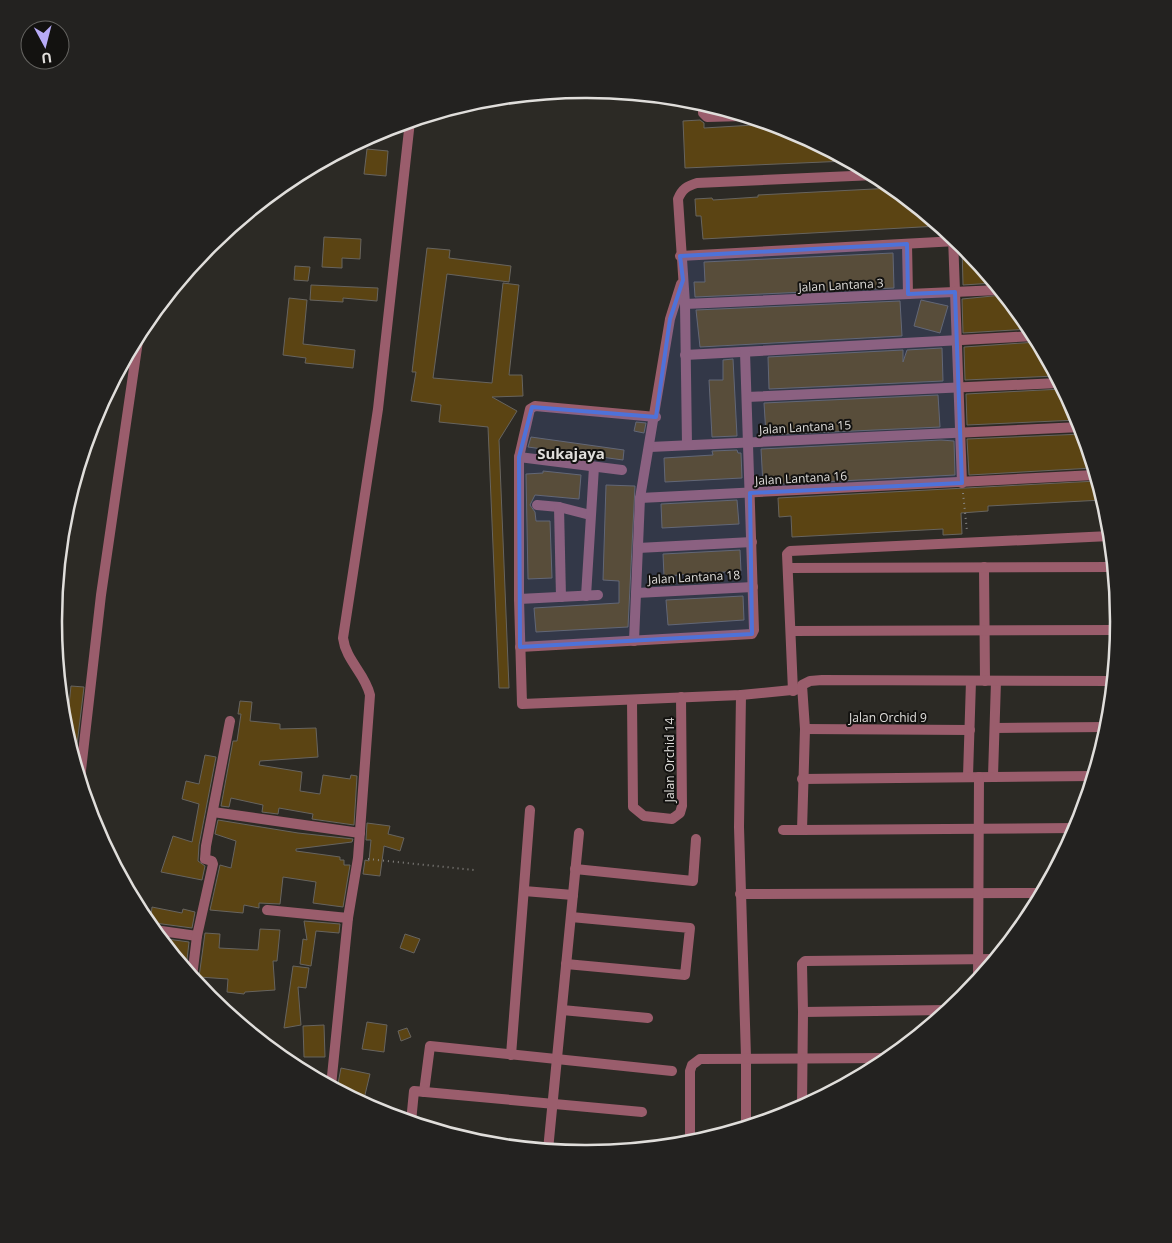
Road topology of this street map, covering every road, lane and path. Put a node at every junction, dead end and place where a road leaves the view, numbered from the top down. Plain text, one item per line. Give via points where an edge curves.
1 (703, 112) edge
2 (723, 117) edge
3 (409, 129) edge
4 (860, 176) edge
5 (945, 241) edge
6 (907, 244) junction
7 (954, 249) edge
8 (680, 256) junction
9 (683, 280) junction
10 (991, 290) edge
11 (955, 292) junction
12 (908, 294) junction
13 (685, 304) junction
14 (1024, 336) edge
15 (957, 340) junction
16 (745, 352) junction
17 (136, 355) edge
18 (685, 355) junction
19 (1052, 383) edge
20 (958, 387) junction
21 (747, 397) junction
22 (656, 417) junction
23 (1072, 427) edge
24 (960, 433) junction
25 (748, 442) junction
26 (687, 445) junction
27 (650, 447) junction
28 (518, 457) junction
29 (594, 466) junction
30 (622, 470) dead end
31 (1089, 476) edge
32 (962, 484) junction
33 (750, 493) junction
34 (640, 498) junction
35 (537, 505) dead end
36 (559, 506) junction
37 (590, 515) junction
38 (1102, 536) edge
39 (752, 542) junction
40 (968, 544) junction
41 (638, 548) junction
42 (984, 567) junction
43 (1106, 567) edge
44 (788, 568) junction
45 (753, 587) junction
46 (636, 593) junction
47 (598, 595) dead end
48 (586, 596) junction
49 (561, 597) junction
50 (519, 599) junction
51 (984, 630) junction
52 (1110, 630) edge
53 (791, 631) junction
54 (634, 641) junction
55 (520, 647) junction
56 (971, 681) junction
57 (985, 681) junction
58 (1106, 681) edge
59 (996, 682) junction
60 (798, 690) junction
61 (740, 695) junction
62 (681, 697) junction
63 (632, 700) junction
64 (230, 721) dead end
65 (1098, 727) edge
66 (994, 728) junction
67 (805, 729) junction
68 (970, 730) junction
69 (82, 763) edge
70 (973, 776) junction
71 (993, 776) junction
72 (1086, 776) edge
73 (802, 779) junction
74 (530, 810) dead end
75 (213, 812) junction
76 (979, 827) junction
77 (1067, 828) edge
78 (783, 830) dead end
79 (802, 830) junction
80 (360, 833) junction
81 (579, 833) dead end
82 (696, 839) dead end
83 (358, 858) junction
84 (575, 869) junction
85 (474, 870) dead end
86 (524, 891) junction
87 (978, 892) junction
88 (1033, 893) edge
89 (740, 894) junction
90 (572, 895) junction
91 (267, 910) dead end
92 (570, 917) junction
93 (348, 918) junction
94 (165, 932) edge
95 (197, 936) junction
96 (979, 960) junction
97 (986, 960) edge
98 (566, 964) junction
99 (193, 968) edge
100 (979, 969) edge
101 (562, 1010) junction
102 (936, 1010) edge
103 (803, 1012) junction
104 (648, 1018) dead end
105 (511, 1055) junction
106 (746, 1057) junction
107 (875, 1058) edge
108 (802, 1059) junction
109 (557, 1060) junction
110 (672, 1071) dead end
111 (332, 1079) edge
112 (424, 1092) junction
113 (804, 1097) edge
114 (553, 1104) junction
115 (642, 1112) dead end
116 (412, 1115) edge
117 (746, 1119) edge
118 (690, 1135) edge
119 (549, 1144) edge

1 - 2 street via 706,117
3 - 80 street via 378,409 343,638 344,648 367,683 370,695
4 - 8 street via 687,186 678,199
5 - 6 street
6 - 8 street
6 - 12 street
7 - 11 street
8 - 9 street
9 - 13 street
9 - 22 street via 670,320
10 - 11 street, Jalan Lantana 3
11 - 12 street, Jalan Lantana 3
11 - 15 street
12 - 13 street, Jalan Lantana 3
13 - 18 street
14 - 15 street
15 - 16 street
15 - 20 street
16 - 18 street
16 - 21 street
17 - 69 street via 101,595
18 - 26 street
19 - 20 street
20 - 21 street
20 - 24 street
21 - 25 street
22 - 27 street
22 - 28 street via 535,406 530,409
23 - 24 street, Jalan Lantana 15
24 - 25 street, Jalan Lantana 15
24 - 32 street
25 - 26 street, Jalan Lantana 15
25 - 33 street
26 - 27 street, Jalan Lantana 15
27 - 34 street
28 - 29 street
28 - 50 street
29 - 30 street
29 - 37 street
31 - 32 street, Jalan Lantana 16
32 - 33 street, Jalan Lantana 16
32 - 40 path
33 - 34 street, Jalan Lantana 16
33 - 39 street
34 - 41 street
35 - 36 street
36 - 37 street
36 - 49 street
37 - 48 street
38 - 40 street
39 - 41 street
39 - 45 street
40 - 44 street via 793,550 787,554
41 - 46 street
42 - 43 street
42 - 44 street
42 - 51 street
44 - 53 street
45 - 46 street, Jalan Lantana 18
45 - 54 street via 754,630 749,636
46 - 54 street
47 - 48 street
48 - 49 street
49 - 50 street
50 - 55 street
51 - 52 street
51 - 53 street
51 - 57 street
53 - 60 street
54 - 55 street
55 - 63 street via 522,702 525,705
56 - 57 street
56 - 60 street via 810,680
56 - 68 street
57 - 59 street
58 - 59 street
59 - 66 street
60 - 61 street
60 - 67 street
61 - 62 street
61 - 89 street
62 - 63 street
62 - 63 street, Jalan Orchid 14 via 682,806 680,813 672,819 644,816 633,807
64 - 75 street
65 - 66 street
66 - 71 street
67 - 68 street, Jalan Orchid 9
67 - 73 street
68 - 70 street
70 - 71 street
70 - 73 street
70 - 76 street
71 - 72 street
73 - 79 street
74 - 86 street
75 - 80 street
75 - 95 street via 204,858 213,864
76 - 77 street
76 - 79 street
76 - 87 street
78 - 79 street
80 - 83 street
81 - 84 street
82 - 84 street via 694,881
83 - 85 path
83 - 93 street
84 - 90 street
86 - 90 street
86 - 105 street
87 - 88 street
87 - 89 street
87 - 96 street
89 - 106 street
90 - 92 street
91 - 93 street
92 - 98 street
92 - 98 street via 690,928 685,975
93 - 111 street
94 - 95 street
95 - 99 street
96 - 97 street
96 - 100 street
96 - 103 street via 804,961 801,972
98 - 101 street
101 - 104 street
101 - 109 street
102 - 103 street
103 - 108 street
105 - 109 street
105 - 112 street via 430,1046
106 - 108 street
106 - 117 street
106 - 118 street via 700,1059 692,1065
107 - 108 street
108 - 113 street
109 - 110 street
109 - 114 street
112 - 114 street
112 - 116 street via 414,1091
114 - 115 street
114 - 119 street

